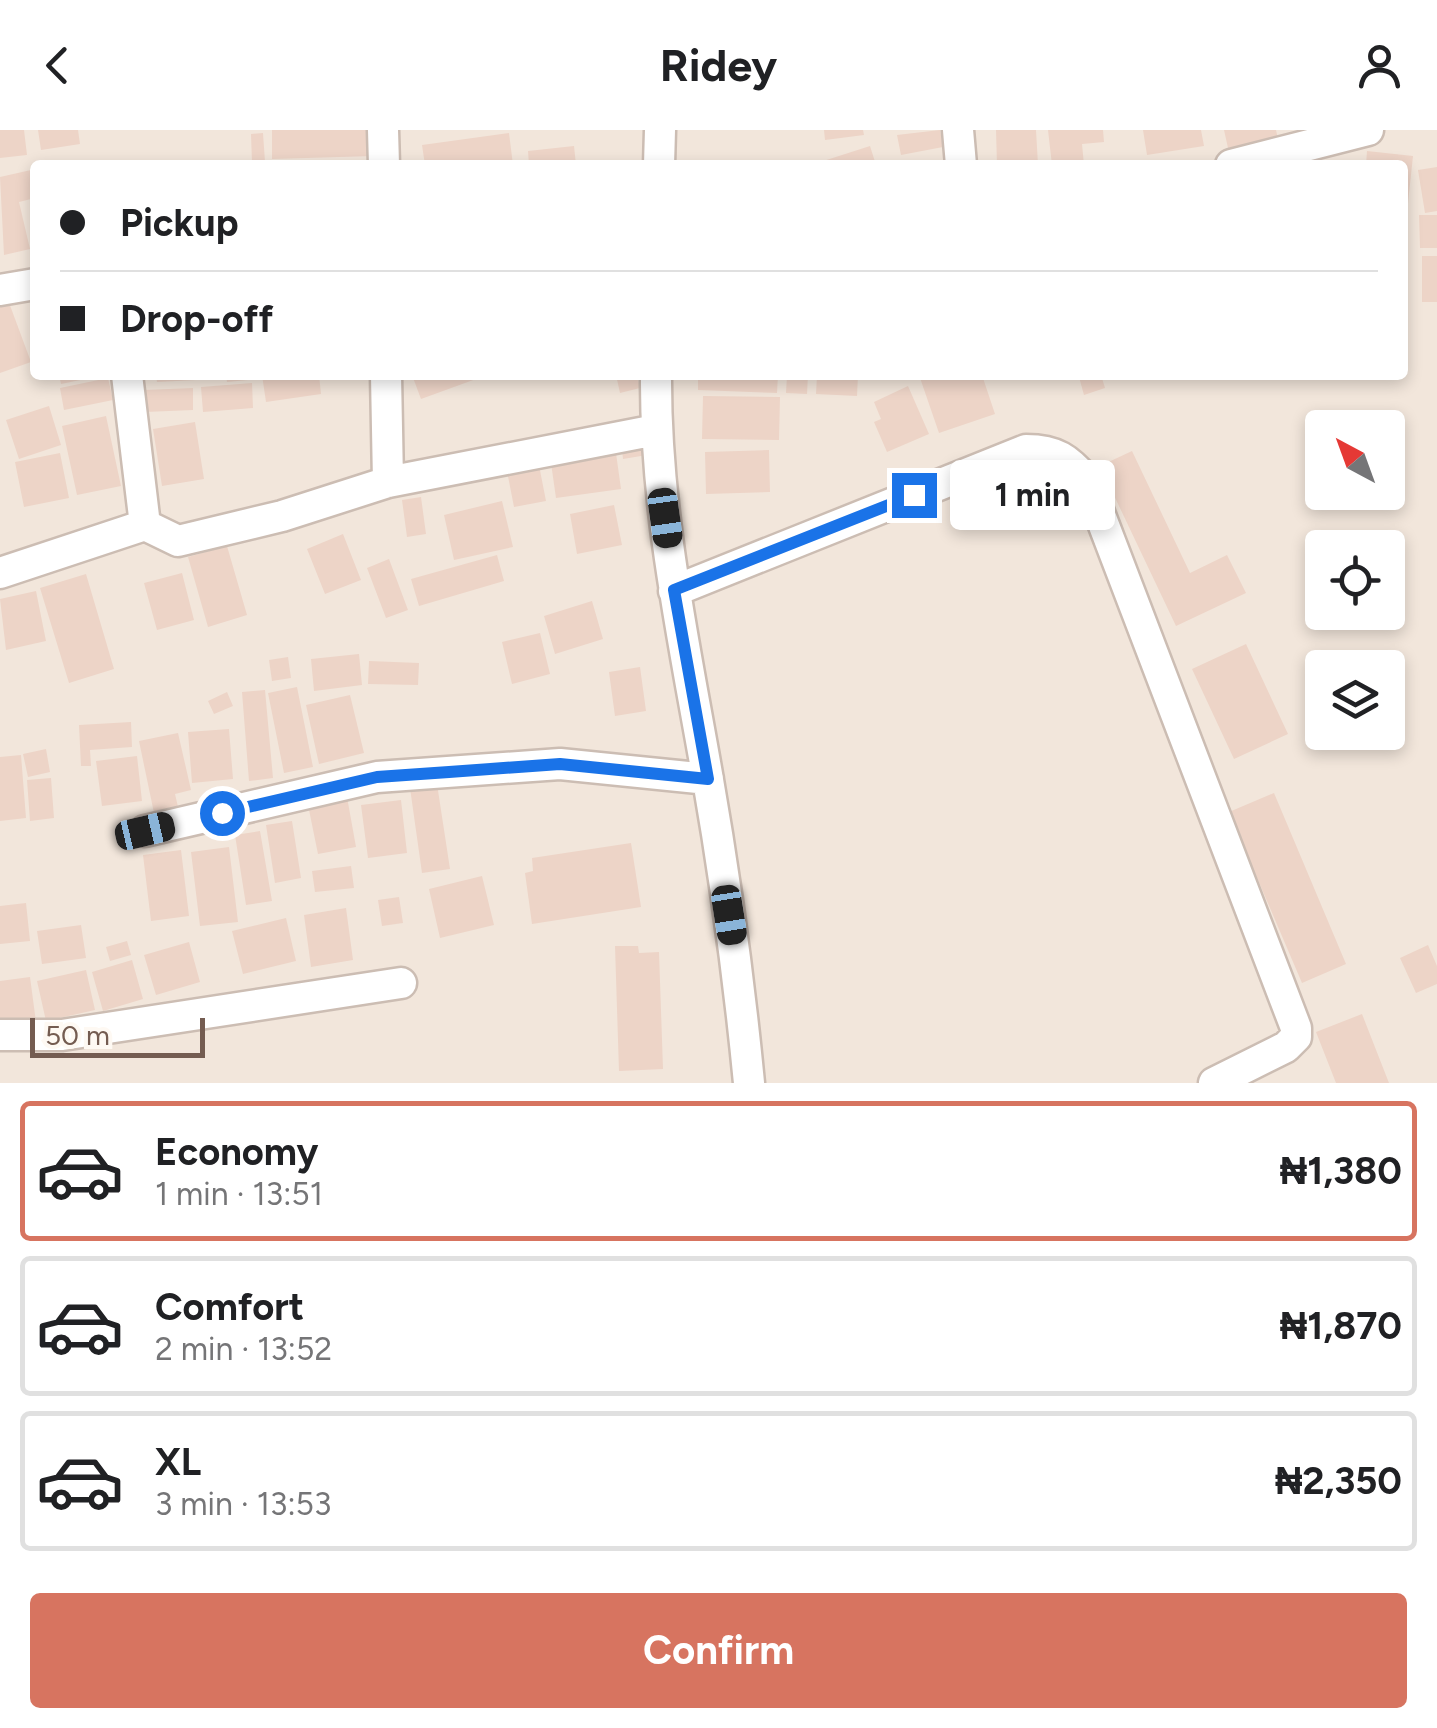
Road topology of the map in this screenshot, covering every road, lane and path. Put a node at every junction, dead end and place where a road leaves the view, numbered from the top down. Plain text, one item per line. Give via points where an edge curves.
1 (383, 130) edge
2 (660, 130) edge
3 (958, 130) edge
4 (1368, 130) edge
5 (384, 160) edge
6 (659, 160) edge
7 (961, 160) edge
8 (1251, 160) edge
9 (30, 285) edge
10 (0, 290) edge
11 (127, 380) edge
12 (386, 380) edge
13 (656, 380) edge
14 (656, 430) junction
15 (388, 482) junction
16 (145, 524) junction
17 (0, 573) edge
18 (674, 590) junction
19 (708, 779) junction
20 (145, 831) dead end
21 (401, 982) dead end
22 (0, 1035) edge
23 (749, 1083) edge
24 (1214, 1083) edge

1 - 5 street
2 - 6 street
3 - 7 street
4 - 8 street
9 - 10 street
11 - 16 street
12 - 15 street
13 - 14 street
14 - 15 street
14 - 18 street
15 - 16 street via 178,541
16 - 17 street
18 - 19 street
18 - 24 street via 1026,450 1050,450 1069,461 1086,481 1296,1028 1286,1047
19 - 20 street via 560,764 377,777
19 - 23 street
21 - 22 street via 62,1035

